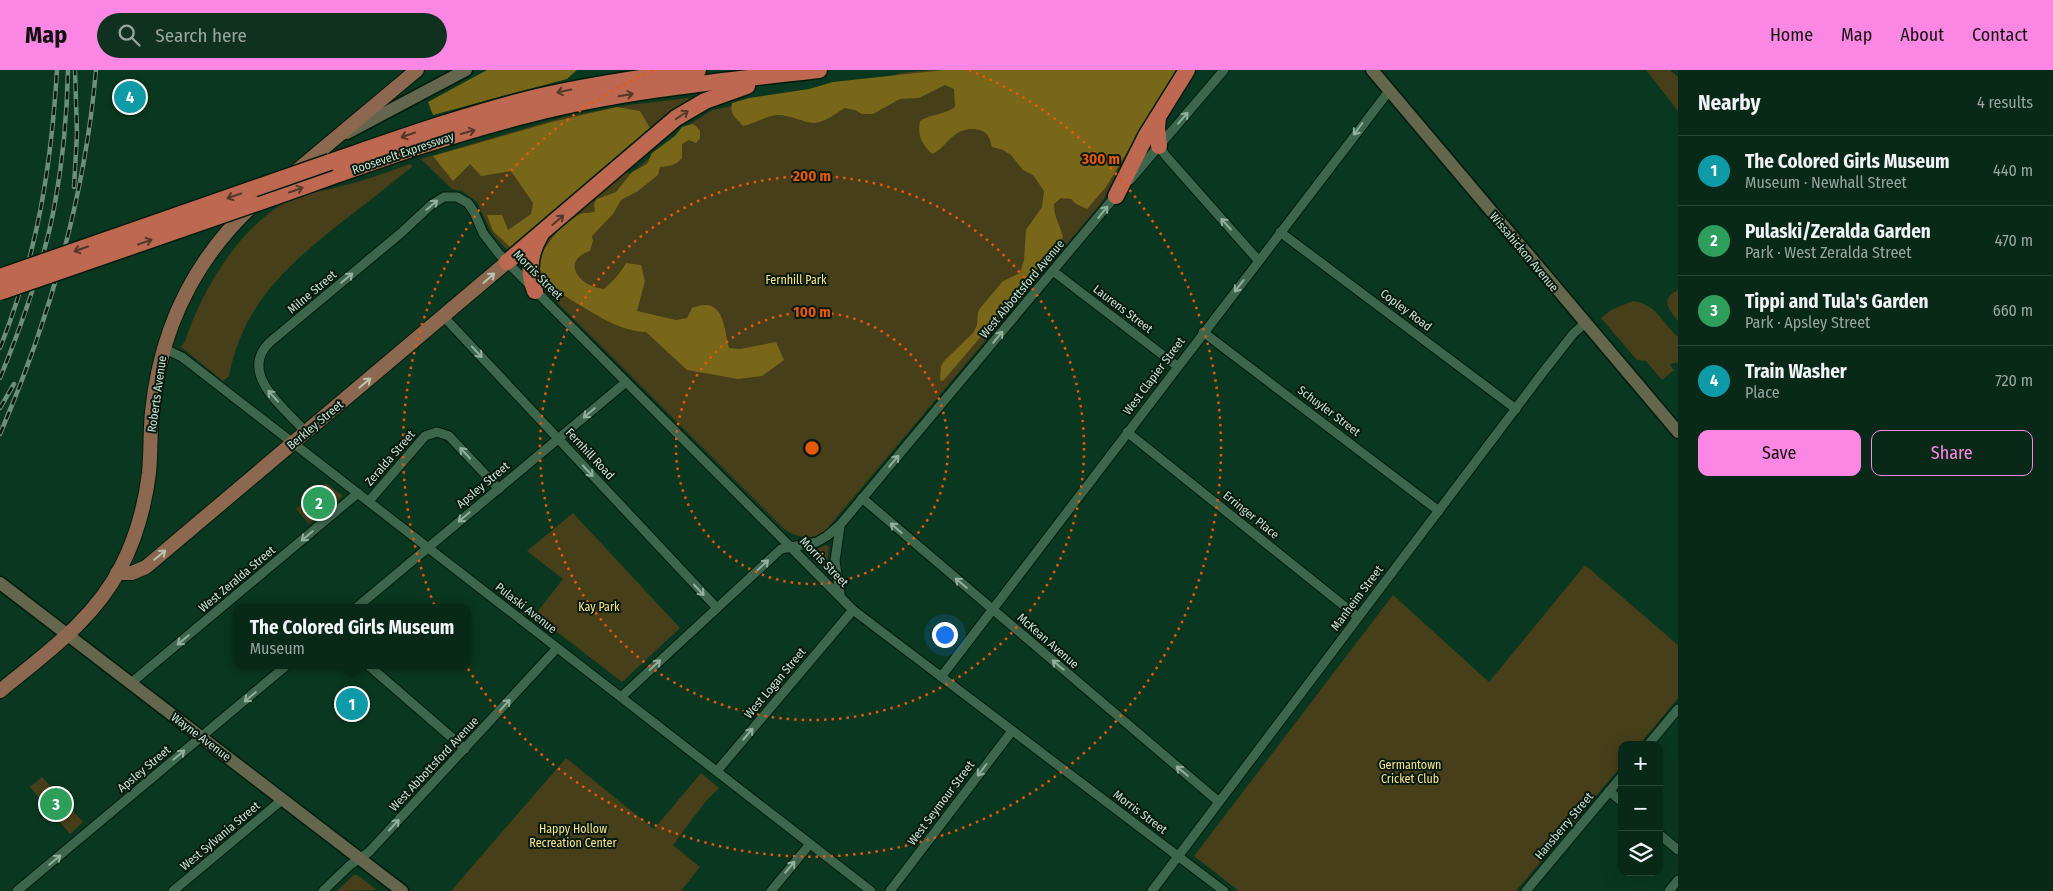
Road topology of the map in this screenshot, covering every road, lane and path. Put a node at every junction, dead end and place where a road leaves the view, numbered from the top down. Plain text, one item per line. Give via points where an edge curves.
1 (417, 70) edge
2 (466, 70) edge
3 (698, 70) edge
4 (819, 70) edge
5 (1187, 70) edge
6 (1224, 70) edge
7 (1372, 70) edge
8 (792, 73) junction
9 (1389, 91) junction
10 (1158, 117) junction
11 (336, 139) junction
12 (1159, 146) junction
13 (334, 169) junction
14 (1116, 196) junction
15 (457, 197) joint
16 (1280, 232) junction
17 (541, 234) junction
18 (1258, 260) junction
19 (507, 262) junction
20 (1053, 271) junction
21 (0, 277) edge
22 (535, 290) junction
23 (0, 292) edge
24 (444, 317) junction
25 (1585, 323) junction
26 (1204, 332) junction
27 (163, 348) junction
28 (1178, 366) junction
29 (626, 382) junction
30 (1516, 409) junction
31 (306, 432) junction
32 (1127, 432) junction
33 (1678, 432) edge
34 (559, 439) junction
35 (293, 443) junction
36 (498, 488) junction
37 (358, 493) junction
38 (862, 498) junction
39 (369, 501) junction
40 (1439, 511) junction
41 (840, 526) junction
42 (791, 546) junction
43 (428, 548) junction
44 (117, 573) junction
45 (0, 583) edge
46 (842, 599) junction
47 (361, 604) edge
48 (717, 608) junction
49 (992, 609) junction
50 (853, 610) junction
51 (1358, 617) junction
52 (68, 635) junction
53 (557, 648) junction
54 (282, 669) edge
55 (373, 669) edge
56 (941, 677) junction
57 (131, 684) junction
58 (0, 691) edge
59 (620, 697) junction
60 (1678, 709) edge
61 (1012, 731) junction
62 (202, 737) junction
63 (1651, 741) edge
64 (465, 749) junction
65 (717, 771) junction
66 (1618, 781) edge
67 (1609, 791) junction
68 (283, 799) junction
69 (1618, 799) edge
70 (1219, 802) junction
71 (1663, 837) edge
72 (810, 844) junction
73 (1678, 850) edge
74 (1178, 856) junction
75 (359, 858) junction
76 (1678, 880) edge
77 (17, 891) edge
78 (173, 891) edge
79 (322, 891) edge
80 (402, 891) edge
81 (771, 891) edge
82 (871, 891) edge
83 (890, 891) edge
84 (1152, 891) edge
85 (1224, 891) edge
86 (1526, 891) edge
87 (1668, 891) edge

1 - 11 main road, Roberts Avenue
2 - 11 main road, Roberts Avenue
3 -> 13 highway, Roosevelt Expressway via 615,81 534,98 437,126
4 - 8 highway, Roosevelt Expressway
5 - 10 highway
12 -> 6 street, West Abbottsford Avenue
7 - 9 main road, Wissahickon Avenue
13 -> 8 highway, Roosevelt Expressway via 533,113 634,93
17 -> 8 highway via 690,109 719,95
9 -> 16 street, West Clapier Street
9 - 25 main road, Wissahickon Avenue
10 - 12 highway
10 - 14 highway
11 - 27 main road, Roberts Avenue via 257,202 223,235 197,272 175,314
12 - 14 street, West Abbottsford Avenue
18 -> 12 street
13 -> 21 highway, Roosevelt Expressway, bridge
23 -> 13 highway, Roosevelt Expressway, bridge
20 -> 14 street, West Abbottsford Avenue
15 - 19 street, Morris Street via 471,207 487,240
31 -> 15 street, Milne Street via 260,379 258,365 262,351 431,205 444,197
16 - 18 street, West Clapier Street
16 - 30 street, Copley Road
17 - 19 highway
17 - 22 highway via 531,258
18 -> 26 street, West Clapier Street
19 - 22 street, Morris Street
24 -> 19 main road, Berkley Street
20 - 28 street, Laurens Street
38 -> 20 street, West Abbottsford Avenue
22 - 29 street, Morris Street
31 -> 24 main road, Berkley Street
24 -> 34 street, Fernhill Road
25 - 30 street, Manheim Street
25 - 33 main road, Wissahickon Avenue
26 - 28 street, West Clapier Street
26 - 40 street, Schuyler Street
27 - 35 street, Pulaski Avenue via 182,357
27 - 44 main road, Roberts Avenue via 154,394 146,495 134,537
28 - 32 street, West Clapier Street
29 -> 34 street, Apsley Street
29 - 42 street, Morris Street
30 - 40 street, Manheim Street
31 - 35 main road, Berkley Street
32 - 49 street, West Clapier Street
32 - 51 street, Erringer Place
34 - 36 street, Apsley Street
34 -> 48 street, Fernhill Road
35 - 37 street, Pulaski Avenue
44 -> 35 main road, Berkley Street via 132,573 146,567
36 -> 39 street, Zeralda Street via 449,436 437,432 424,436
36 -> 43 street, Apsley Street
37 - 39 street, Pulaski Avenue
37 -> 57 street, West Zeralda Street
38 - 41 street, West Abbottsford Avenue
49 -> 38 street, McKean Avenue
39 - 43 street, Pulaski Avenue
40 - 51 street, Manheim Street
41 - 42 street, West Abbottsford Avenue via 821,540
41 - 46 street, West Abbottsford Avenue via 834,561
42 - 46 street, Morris Street
48 -> 42 street, West Abbottsford Avenue via 781,549
43 - 47 street, Apsley Street
43 - 53 street, Pulaski Avenue
44 - 52 main road, Roberts Avenue via 96,606
45 - 52 main road, Wayne Avenue
46 - 50 street, Morris Street
59 -> 48 street, West Abbottsford Avenue
49 - 56 street, West Clapier Street
70 -> 49 street, McKean Avenue
50 - 56 street, Morris Street
65 -> 50 street, West Logan Street
51 - 70 street, Manheim Street
52 - 57 main road, Wayne Avenue
52 - 58 main road, Roberts Avenue
53 - 59 street, Pulaski Avenue
64 -> 53 street, West Abbottsford Avenue
54 -> 62 street, Apsley Street
55 - 64 street
56 - 61 street, Morris Street
57 - 62 main road, Wayne Avenue
59 - 65 street, Pulaski Avenue
60 - 63 street
61 - 74 street, Morris Street
61 -> 83 street, West Seymour Street
62 - 68 main road, Wayne Avenue
77 -> 62 street, Apsley Street
75 -> 64 street, West Abbottsford Avenue via 369,852
65 - 72 street, Pulaski Avenue
66 - 67 street, Hansberry Street
67 - 69 street
67 - 86 street, Hansberry Street
68 - 75 main road, Wayne Avenue
68 - 78 street, West Sylvania Street
70 - 74 street, Manheim Street
71 - 73 street
81 -> 72 street
72 - 82 street, Pulaski Avenue
74 - 84 street, Manheim Street
74 - 85 street, Morris Street
75 - 79 street, West Abbottsford Avenue
75 - 80 main road, Wayne Avenue
76 - 87 street

